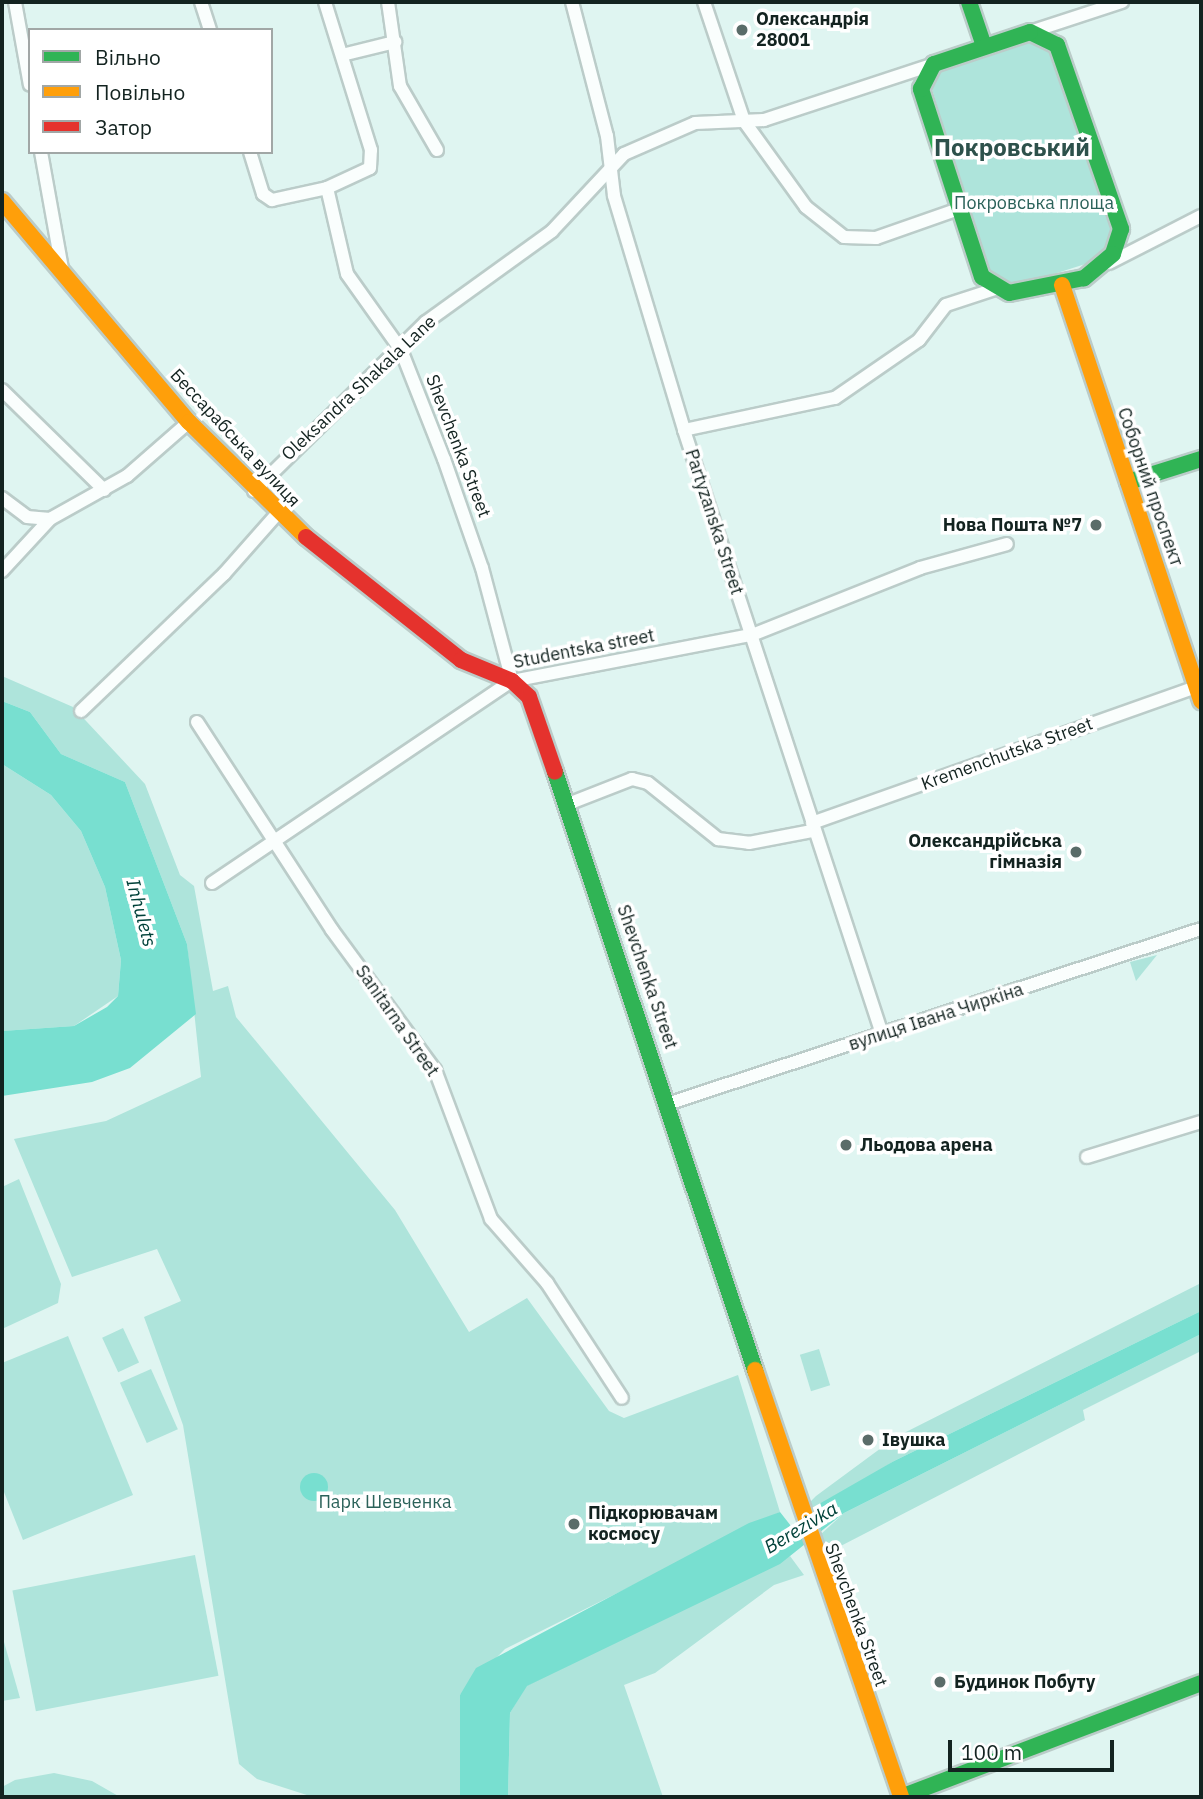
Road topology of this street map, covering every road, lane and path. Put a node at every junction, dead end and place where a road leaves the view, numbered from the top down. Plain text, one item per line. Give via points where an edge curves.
1 (15, 2) edge
2 (201, 2) edge
3 (325, 2) edge
4 (387, 2) edge
5 (572, 2) edge
6 (704, 2) edge
7 (969, 2) edge
8 (1122, 2) edge
9 (209, 28) edge
10 (1030, 32) junction
11 (395, 42) junction
12 (984, 47) junction
13 (342, 55) junction
14 (934, 64) junction
15 (28, 74) edge
16 (744, 121) junction
17 (437, 150) dead end
18 (41, 154) edge
19 (251, 154) edge
20 (607, 171) junction
21 (327, 188) junction
22 (2, 201) edge
23 (959, 209) junction
24 (1201, 216) edge
25 (1099, 267) junction
26 (62, 269) junction
27 (1062, 285) junction
28 (995, 289) junction
29 (401, 350) junction
30 (2, 390) edge
31 (189, 422) junction
32 (684, 430) junction
33 (1201, 459) edge
34 (1128, 482) junction
35 (104, 490) junction
36 (254, 491) junction
37 (2, 498) edge
38 (276, 514) junction
39 (50, 519) junction
40 (1007, 544) dead end
41 (2, 571) edge
42 (752, 635) junction
43 (512, 681) junction
44 (1200, 691) edge
45 (82, 710) dead end
46 (197, 722) dead end
47 (568, 804) junction
48 (812, 827) junction
49 (277, 844) junction
50 (212, 883) dead end
51 (1201, 929) edge
52 (882, 1034) junction
53 (670, 1103) junction
54 (1201, 1122) edge
55 (1087, 1157) dead end
56 (622, 1398) dead end
57 (1201, 1684) edge
58 (901, 1797) edge

1 - 15 street
2 - 9 street
3 - 13 street
4 - 11 street
5 - 20 street, Partyzanska Street via 607,136
6 - 16 street
7 - 12 main road
8 - 10 street
10 - 12 main road
10 - 25 main road via 1057,45 1121,229 1120,243
11 - 13 street
11 - 17 street via 400,86
12 - 14 main road
13 - 21 street via 373,156 366,172
14 - 16 street via 764,120
14 - 23 main road via 925,74 922,102
16 - 20 street, Oleksandra Shakala Lane via 695,122 663,133 624,154
16 - 23 street via 806,207 844,237 876,238
18 - 26 street
19 - 21 street via 264,194 272,200
20 - 29 street, Oleksandra Shakala Lane via 552,231 426,321
20 - 32 street, Partyzanska Street
21 - 29 street, Shevchenka Street via 347,274
22 - 26 main road, Бессарабська вулиця
23 - 28 main road via 982,277
24 - 25 street
25 - 27 main road
26 - 31 main road, Бессарабська вулиця
27 - 28 main road via 1038,292
27 - 34 main road, Соборний проспект
28 - 32 street via 946,305 919,340 835,398
29 - 36 street, Oleksandra Shakala Lane via 330,411
29 - 43 street, Shevchenka Street via 482,568
30 - 35 street
31 - 35 street
31 - 36 main road, Бессарабська вулиця
32 - 42 street, Partyzanska Street
33 - 34 main road
34 - 44 main road, Соборний проспект
35 - 39 street
36 - 38 main road, Бессарабська вулиця
37 - 39 street via 27,517
38 - 43 main road, Бессарабська вулиця via 461,660
38 - 45 street via 205,594
39 - 41 street
40 - 42 street, Studentska street via 920,568
42 - 43 street, Studentska street
42 - 48 street, Partyzanska Street via 813,809
43 - 47 main road, Shevchenka Street via 529,697
43 - 49 street, Studentska street
44 - 48 street, Kremenchutska Street
46 - 49 street, Sanitarna Street
47 - 48 street, Kremenchutska Street via 632,779 649,783 719,839 749,843
47 - 53 main road, Shevchenka Street
48 - 52 street, Partyzanska Street
49 - 50 street, Studentska street
49 - 56 street, Sanitarna Street via 435,1070 491,1219 547,1283
51 - 52 street, вулиця Івана Чиркіна
52 - 53 street, вулиця Івана Чиркіна
53 - 58 main road, Shevchenka Street via 802,1520
54 - 55 street
57 - 58 main road

